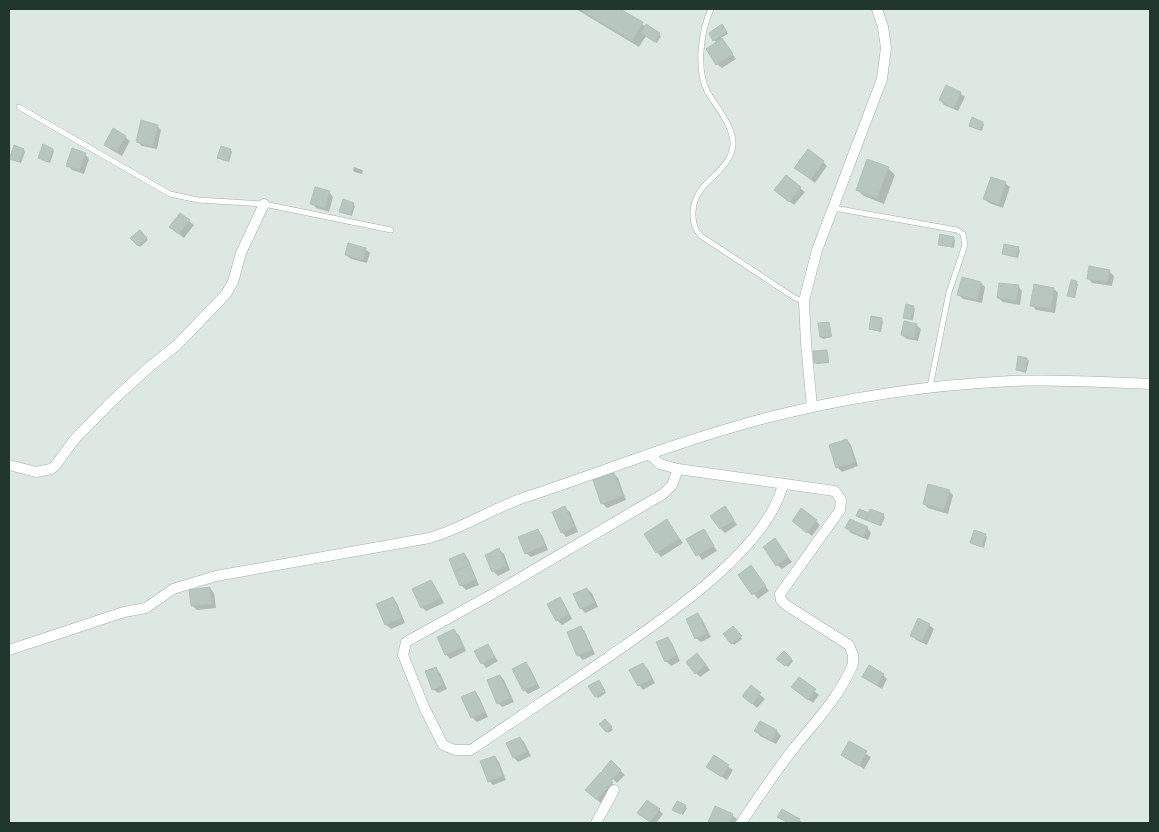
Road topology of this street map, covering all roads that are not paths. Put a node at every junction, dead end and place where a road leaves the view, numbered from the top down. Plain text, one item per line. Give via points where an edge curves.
1 (711, 9) edge
2 (877, 9) edge
3 (18, 107) dead end
4 (264, 204) junction
5 (834, 208) junction
6 (391, 230) dead end
7 (804, 301) junction
8 (1150, 384) edge
9 (930, 387) junction
10 (812, 407) junction
11 (650, 455) junction
12 (9, 464) edge
13 (678, 469) junction
14 (782, 484) junction
15 (9, 650) edge
16 (614, 790) dead end
17 (596, 823) edge
18 (741, 823) edge

1 - 7 lane via 703,32 703,75 706,88 732,134 732,148 725,164 698,194 693,207 694,225 701,236
2 - 5 street via 885,37 885,69
3 - 4 lane via 170,194 198,200
4 - 6 lane
4 - 12 street via 226,294 177,344 110,403 51,469 36,472
5 - 7 street via 817,250
5 - 9 lane via 957,230 963,234 965,245 949,292
7 - 10 street
8 - 9 street via 1032,380
9 - 10 street
10 - 11 street via 715,433
11 - 13 street via 660,464
11 - 15 street via 527,496 428,538 216,576 173,588 146,608 124,612
13 - 14 street
13 - 14 street via 672,485 663,494 406,642 403,654 424,707 444,745 455,750 471,750 684,603 750,540 780,495
14 - 18 street via 835,491 840,496 840,510 780,597 786,605 849,646 853,660 824,713 794,748
16 - 17 street

